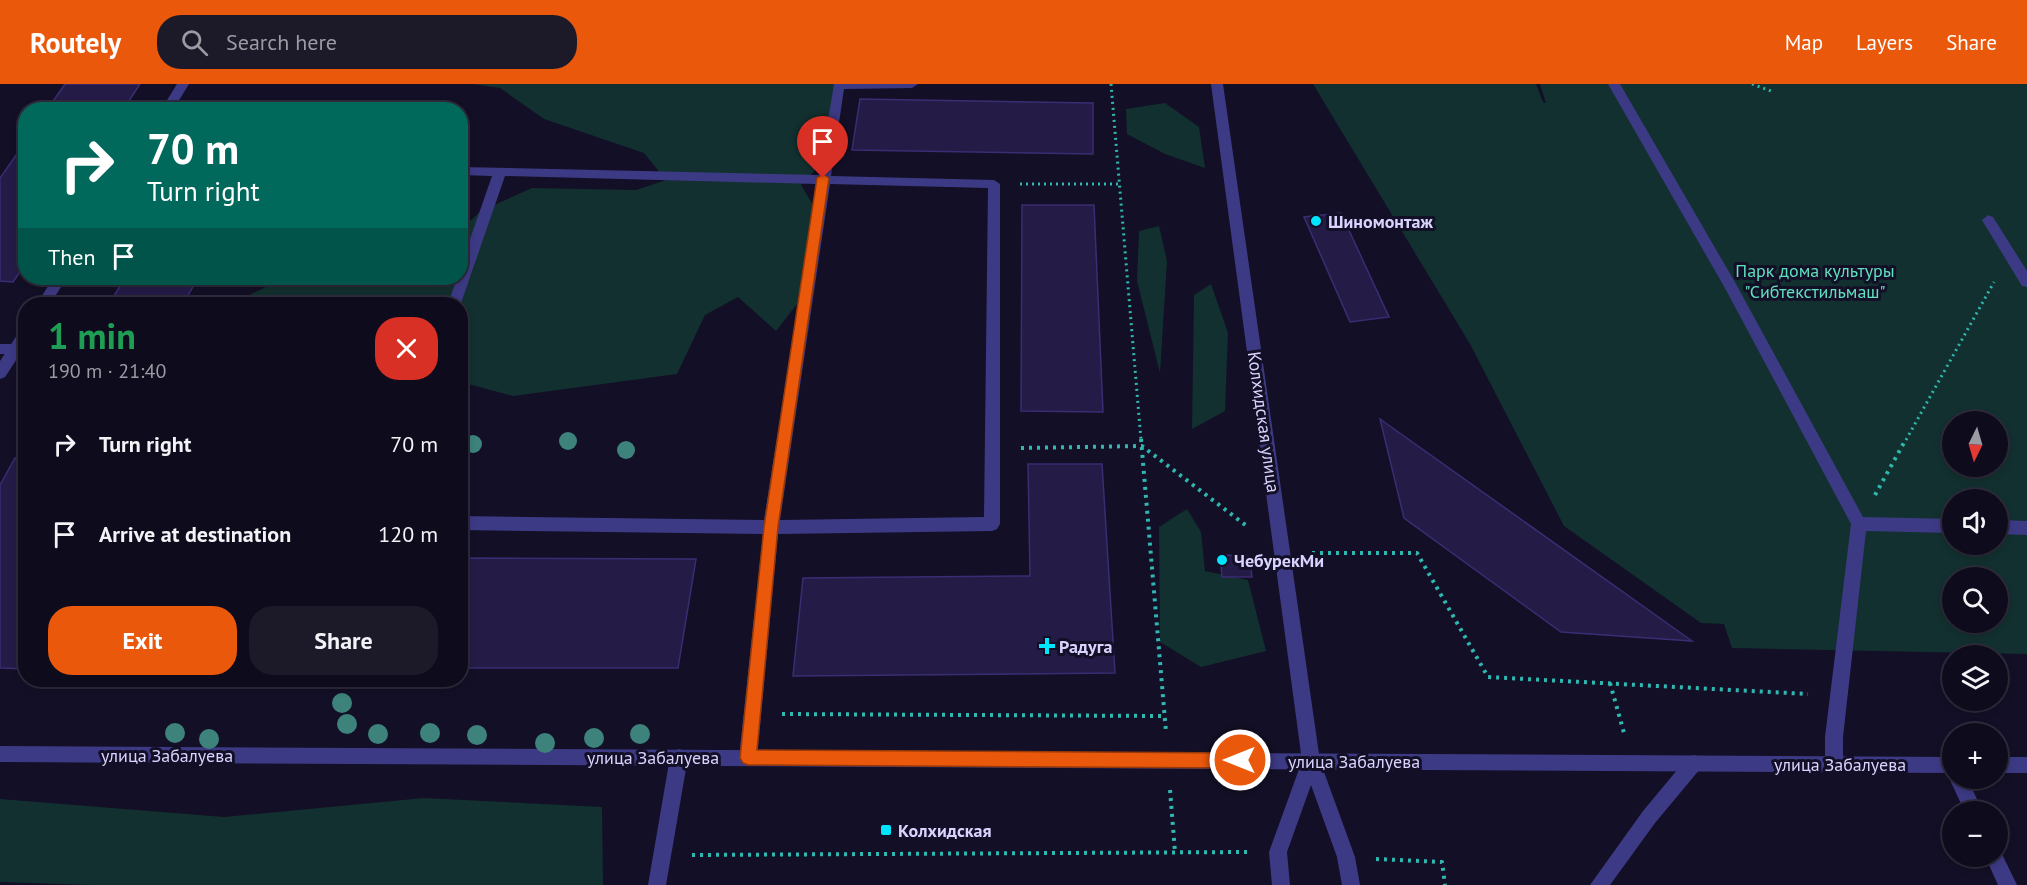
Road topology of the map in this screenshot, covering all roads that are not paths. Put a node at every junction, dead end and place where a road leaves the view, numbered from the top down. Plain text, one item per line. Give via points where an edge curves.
1 (183, 84) edge
2 (912, 84) edge
3 (1217, 84) edge
4 (1614, 84) edge
5 (172, 102) edge
6 (468, 171) edge
7 (500, 172) junction
8 (823, 178) junction
9 (1988, 220) dead end
10 (468, 264) edge
11 (2027, 282) edge
12 (18, 345) edge
13 (0, 349) edge
14 (15, 349) junction
15 (0, 373) edge
16 (468, 523) edge
17 (1859, 524) junction
18 (1942, 526) edge
19 (771, 527) junction
20 (2008, 527) edge
21 (2027, 528) edge
22 (0, 754) edge
23 (679, 757) junction
24 (748, 758) junction
25 (1311, 761) junction
26 (1694, 763) junction
27 (1834, 764) junction
28 (2008, 765) edge
29 (2027, 765) edge
30 (1942, 768) edge
31 (1999, 867) edge
32 (657, 885) edge
33 (1281, 885) edge
34 (1351, 885) edge
35 (1599, 885) edge
36 (2008, 885) edge

1 - 5 street
2 - 8 street via 839,85
3 - 25 street, Колхидская улица
4 - 17 street
6 - 7 street
7 - 8 street
7 - 10 street
8 - 19 street
8 - 19 street via 994,184 992,524
9 - 11 street
12 - 14 street
13 - 14 street
14 - 15 street
16 - 19 street
17 - 18 street
17 - 27 street
19 - 24 street
20 - 21 street
22 - 23 street, улица Забалуева
23 - 24 street, улица Забалуева
23 - 32 street
24 - 25 street, улица Забалуева
25 - 26 street, улица Забалуева
25 - 33 street, Колхидская улица via 1278,852
25 - 34 street, Колхидская улица via 1346,857
26 - 27 street, улица Забалуева
26 - 35 street
27 - 30 street, улица Забалуева
28 - 29 street
31 - 36 street

